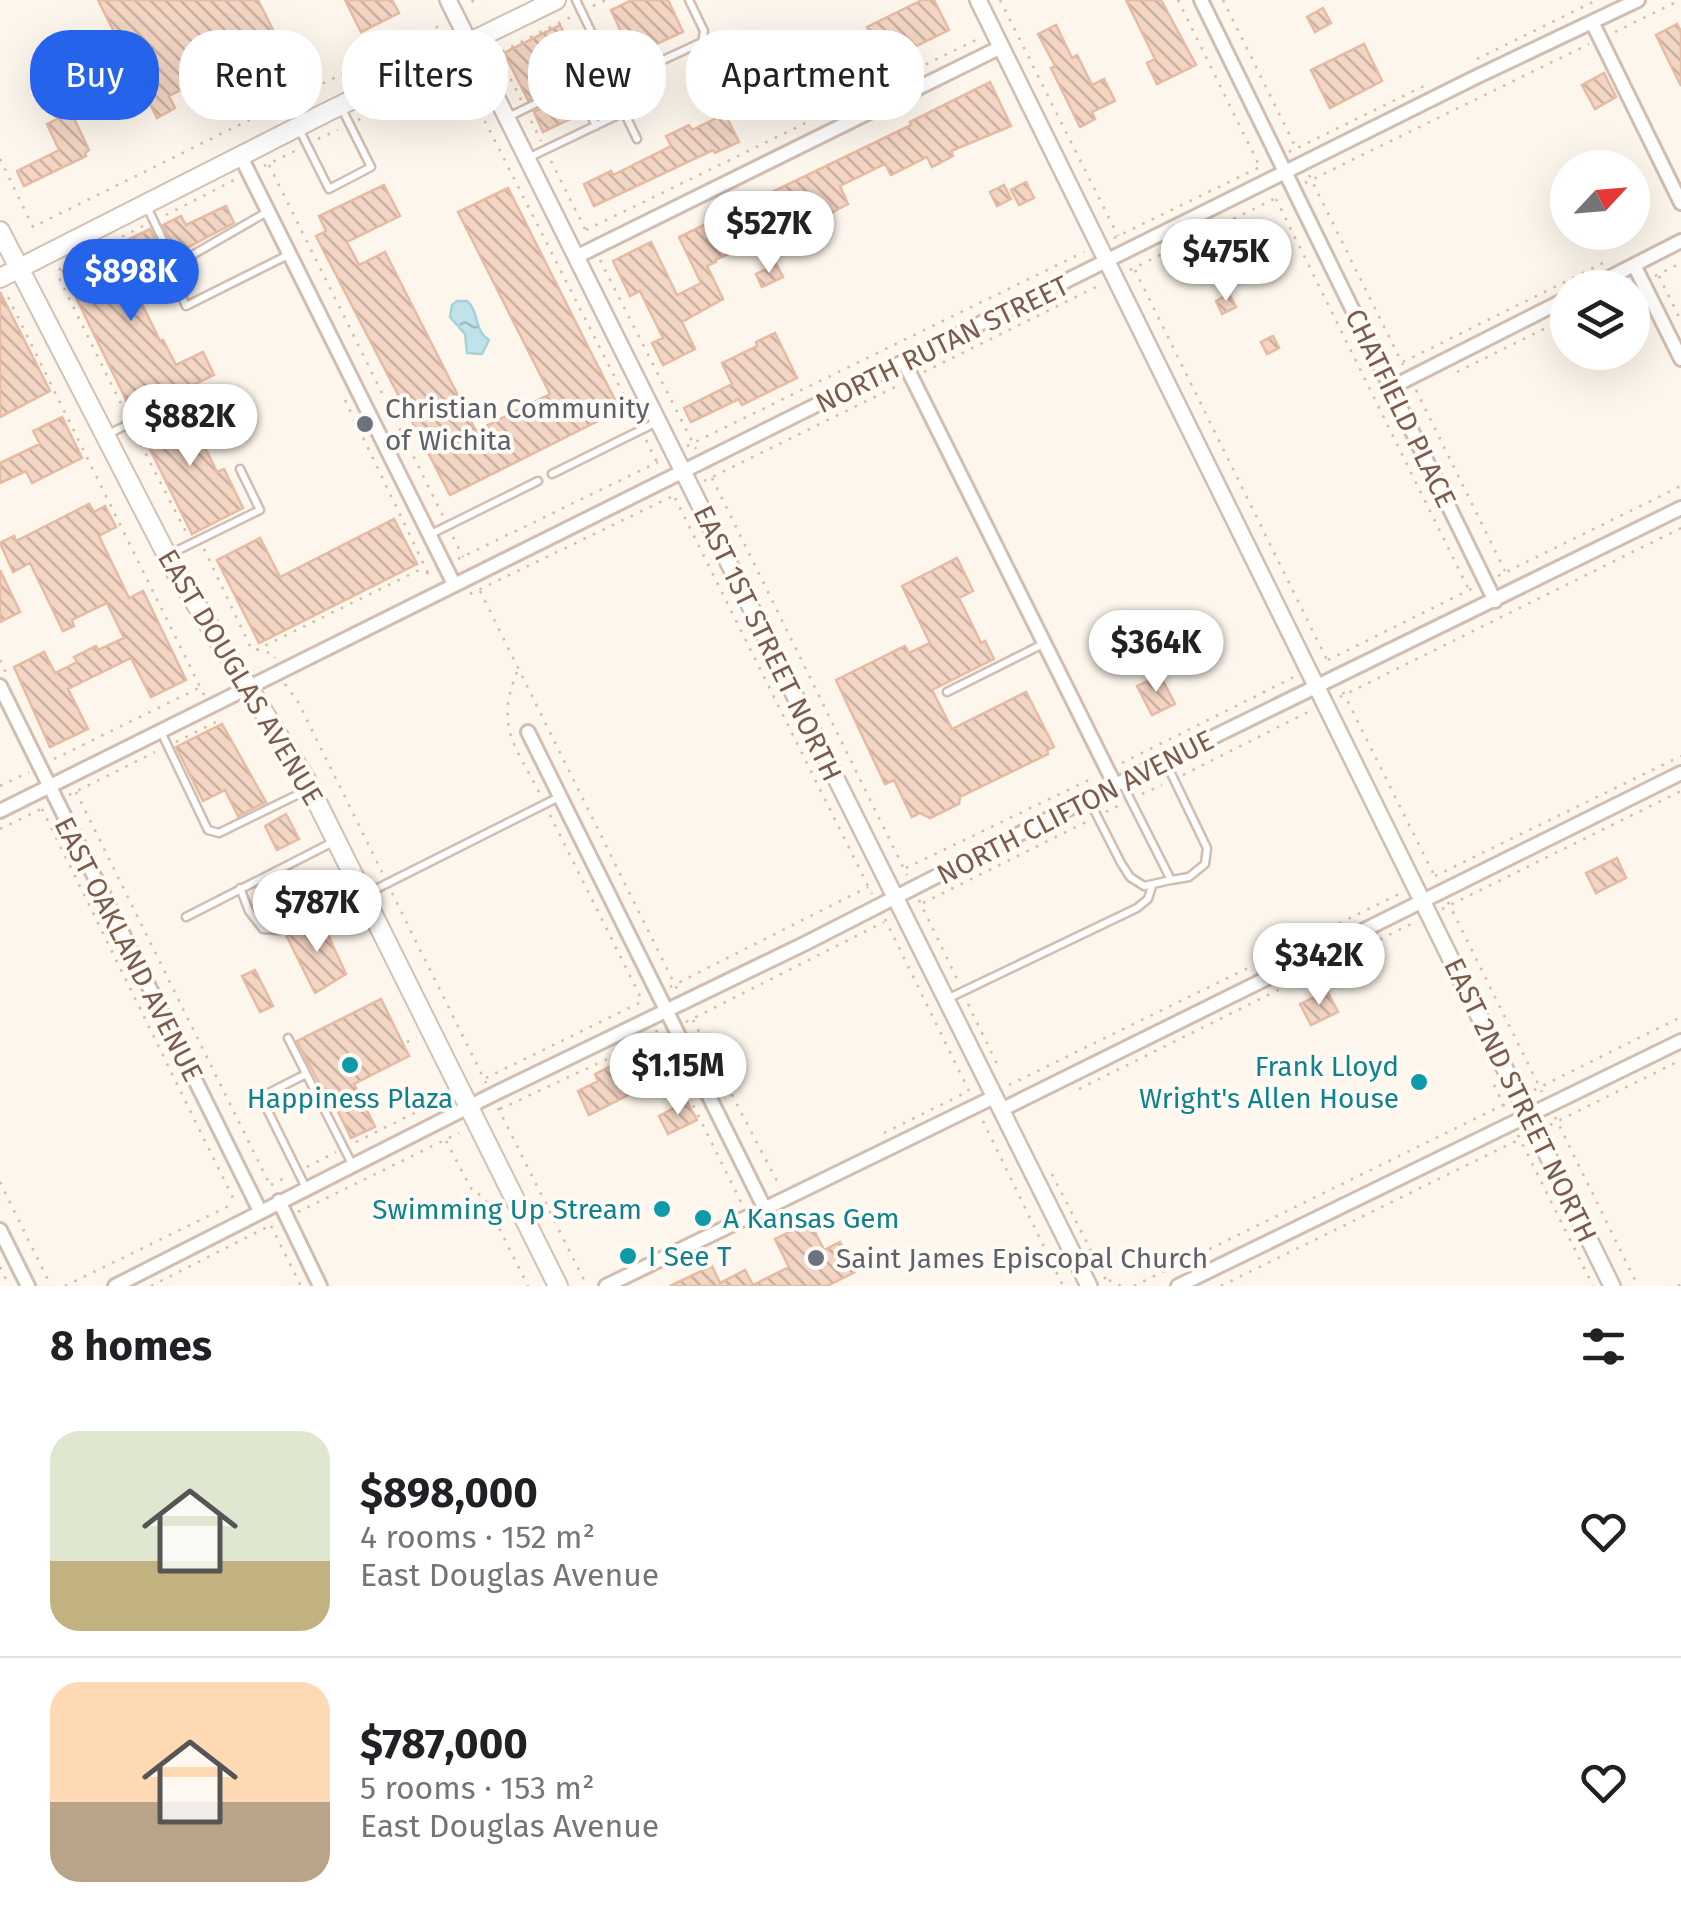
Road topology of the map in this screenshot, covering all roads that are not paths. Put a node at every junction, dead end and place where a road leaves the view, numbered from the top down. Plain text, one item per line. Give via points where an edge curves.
1 (448, 0) edge
2 (556, 0) edge
3 (576, 0) edge
4 (689, 0) edge
5 (978, 0) edge
6 (1201, 0) edge
7 (1638, 0) edge
8 (1592, 22) junction
9 (463, 30) edge
10 (494, 30) edge
11 (1001, 46) junction
12 (340, 106) joint
13 (508, 118) edge
14 (508, 120) edge
15 (596, 126) junction
16 (298, 127) junction
17 (636, 138) dead end
18 (527, 159) junction
19 (245, 165) junction
20 (1286, 172) junction
21 (1681, 202) edge
22 (268, 212) junction
23 (150, 213) junction
24 (0, 230) edge
25 (1681, 241) edge
26 (289, 254) junction
27 (576, 257) junction
28 (175, 265) junction
29 (1634, 265) junction
30 (19, 269) junction
31 (1111, 269) junction
32 (1624, 270) edge
33 (0, 278) edge
34 (1550, 307) edge
35 (1681, 360) edge
36 (904, 362) junction
37 (1392, 387) junction
38 (658, 422) junction
39 (219, 430) dead end
40 (105, 435) junction
41 (240, 468) dead end
42 (683, 471) junction
43 (552, 474) dead end
44 (538, 481) dead end
45 (1681, 508) edge
46 (429, 535) junction
47 (166, 555) junction
48 (454, 584) junction
49 (1495, 601) junction
50 (1044, 643) junction
51 (4, 681) edge
52 (246, 688) junction
53 (1316, 688) junction
54 (947, 692) dead end
55 (160, 731) junction
56 (528, 732) dead end
57 (1165, 762) junction
58 (1681, 773) edge
59 (1119, 784) junction
60 (48, 788) junction
61 (310, 788) junction
62 (560, 796) junction
63 (1089, 800) junction
64 (0, 811) edge
65 (336, 840) junction
66 (1170, 880) junction
67 (1152, 886) junction
68 (240, 888) junction
69 (364, 895) junction
70 (895, 898) junction
71 (1424, 902) junction
72 (186, 917) dead end
73 (946, 1000) junction
74 (667, 1010) junction
75 (288, 1038) dead end
76 (1681, 1041) edge
77 (306, 1074) junction
78 (995, 1098) junction
79 (469, 1107) junction
80 (1533, 1123) junction
81 (352, 1166) junction
82 (306, 1188) junction
83 (762, 1201) junction
84 (278, 1202) junction
85 (260, 1210) junction
86 (0, 1230) edge
87 (28, 1286) edge
88 (115, 1286) edge
89 (320, 1286) edge
90 (558, 1286) edge
91 (606, 1286) edge
92 (1089, 1286) edge
93 (1178, 1286) edge
94 (1612, 1286) edge

1 - 9 street, EAST 1ST STREET NORTH
2 - 10 main road
3 - 4 lane via 620,80 702,42 704,30
5 - 11 street, EAST 2ND STREET NORTH
6 - 20 street, CHATFIELD PLACE
7 - 8 street, NORTH RUTAN STREET
8 - 20 street, NORTH RUTAN STREET
8 - 21 street
11 - 27 street
11 - 31 street, EAST 2ND STREET NORTH
12 - 16 main road
12 - 16 lane via 372,167 329,189
13 - 15 lane via 576,84
14 - 18 street, EAST 1ST STREET NORTH
15 - 17 lane via 624,112
15 - 18 lane
16 - 19 main road
18 - 27 street, EAST 1ST STREET NORTH
19 - 22 street
19 - 23 main road
20 - 31 street, NORTH RUTAN STREET
20 - 37 street, CHATFIELD PLACE
22 - 26 street
22 - 28 lane
23 - 28 lane
23 - 30 main road
24 - 30 main road, EAST DOUGLAS AVENUE
25 - 29 street
26 - 28 lane via 186,306
26 - 46 street
27 - 38 street, EAST 1ST STREET NORTH
29 - 32 street
29 - 35 street
30 - 33 main road
30 - 40 main road, EAST DOUGLAS AVENUE
31 - 36 street, NORTH RUTAN STREET
31 - 53 street, EAST 2ND STREET NORTH
34 - 37 street
36 - 42 street, NORTH RUTAN STREET
36 - 50 street
37 - 49 street, CHATFIELD PLACE
38 - 42 street, EAST 1ST STREET NORTH
38 - 43 lane
39 - 40 lane via 198,391
40 - 47 main road, EAST DOUGLAS AVENUE
41 - 47 lane via 260,510
42 - 48 street, NORTH RUTAN STREET
42 - 70 street, EAST 1ST STREET NORTH
44 - 46 lane
45 - 49 street, NORTH CLIFTON AVENUE
46 - 48 street
47 - 52 main road, EAST DOUGLAS AVENUE
48 - 52 street, NORTH RUTAN STREET
49 - 53 street, NORTH CLIFTON AVENUE
50 - 54 lane
50 - 59 street
51 - 60 street, EAST OAKLAND AVENUE
52 - 55 street, NORTH RUTAN STREET
52 - 61 main road, EAST DOUGLAS AVENUE
53 - 57 street, NORTH CLIFTON AVENUE
53 - 71 street, EAST 2ND STREET NORTH
55 - 60 street, NORTH RUTAN STREET
55 - 61 lane via 208,830 219,833
56 - 62 street
57 - 59 street, NORTH CLIFTON AVENUE
57 - 66 lane via 1208,855 1198,872
58 - 71 street
59 - 63 street, NORTH CLIFTON AVENUE
59 - 66 lane
60 - 64 street, NORTH RUTAN STREET
60 - 85 street, EAST OAKLAND AVENUE via 49,805
61 - 65 main road, EAST DOUGLAS AVENUE
62 - 69 lane
62 - 74 street
63 - 67 lane via 1130,877
63 - 70 street, NORTH CLIFTON AVENUE
65 - 68 lane
65 - 69 main road, EAST DOUGLAS AVENUE
66 - 67 lane
67 - 73 lane via 1137,908
68 - 69 lane via 263,929 279,930
68 - 72 lane
69 - 79 main road, EAST DOUGLAS AVENUE
70 - 73 street, EAST 1ST STREET NORTH
70 - 74 street, NORTH CLIFTON AVENUE
71 - 78 street
71 - 80 street, EAST 2ND STREET NORTH
73 - 78 street, EAST 1ST STREET NORTH
74 - 79 street, NORTH CLIFTON AVENUE
74 - 83 street
75 - 77 lane
76 - 80 street via 1549,1106
77 - 81 lane
77 - 82 lane via 261,1098
78 - 83 street
78 - 92 street, EAST 1ST STREET NORTH
79 - 81 street, NORTH CLIFTON AVENUE
79 - 90 main road, EAST DOUGLAS AVENUE
80 - 93 street
80 - 94 street, EAST 2ND STREET NORTH
81 - 82 street, NORTH CLIFTON AVENUE
82 - 84 street, NORTH CLIFTON AVENUE
83 - 91 street
84 - 85 street, NORTH CLIFTON AVENUE
84 - 89 street
85 - 88 street, NORTH CLIFTON AVENUE
86 - 87 street

